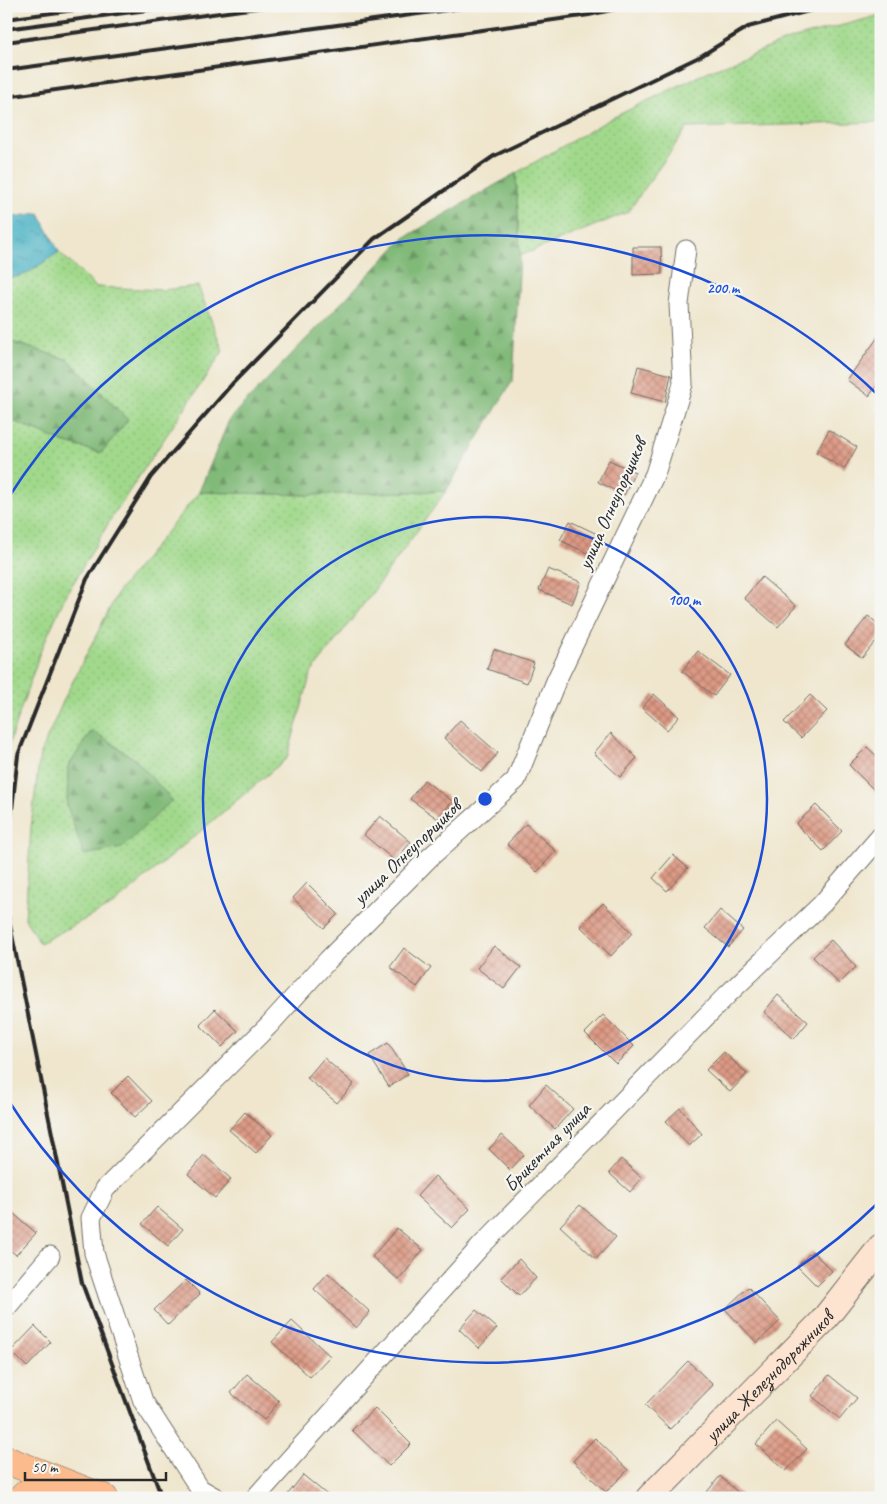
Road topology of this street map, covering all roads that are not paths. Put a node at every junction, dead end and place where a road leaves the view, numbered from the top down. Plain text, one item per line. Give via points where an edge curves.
1 (686, 250) dead end
2 (881, 836) edge
3 (881, 1247) edge
4 (50, 1256) dead end
5 (6, 1308) edge
6 (6, 1460) edge
7 (34, 1471) junction
8 (6, 1472) edge
9 (72, 1485) junction
10 (22, 1498) edge
11 (104, 1498) edge
12 (216, 1498) edge
13 (255, 1498) edge
14 (649, 1498) edge

1 - 12 street, улица Огнеупорщиков via 679,304 683,384 658,465 556,681 516,780 428,859 105,1189 91,1218 94,1253 144,1401 200,1489
2 - 13 street, Брикетная улица via 822,904 727,995 481,1246
3 - 14 street, улица Железнодорожников via 822,1322
4 - 5 street
6 - 7 main road
7 - 8 main road
7 - 9 main road
9 - 10 main road via 42,1486 28,1491
9 - 11 main road

